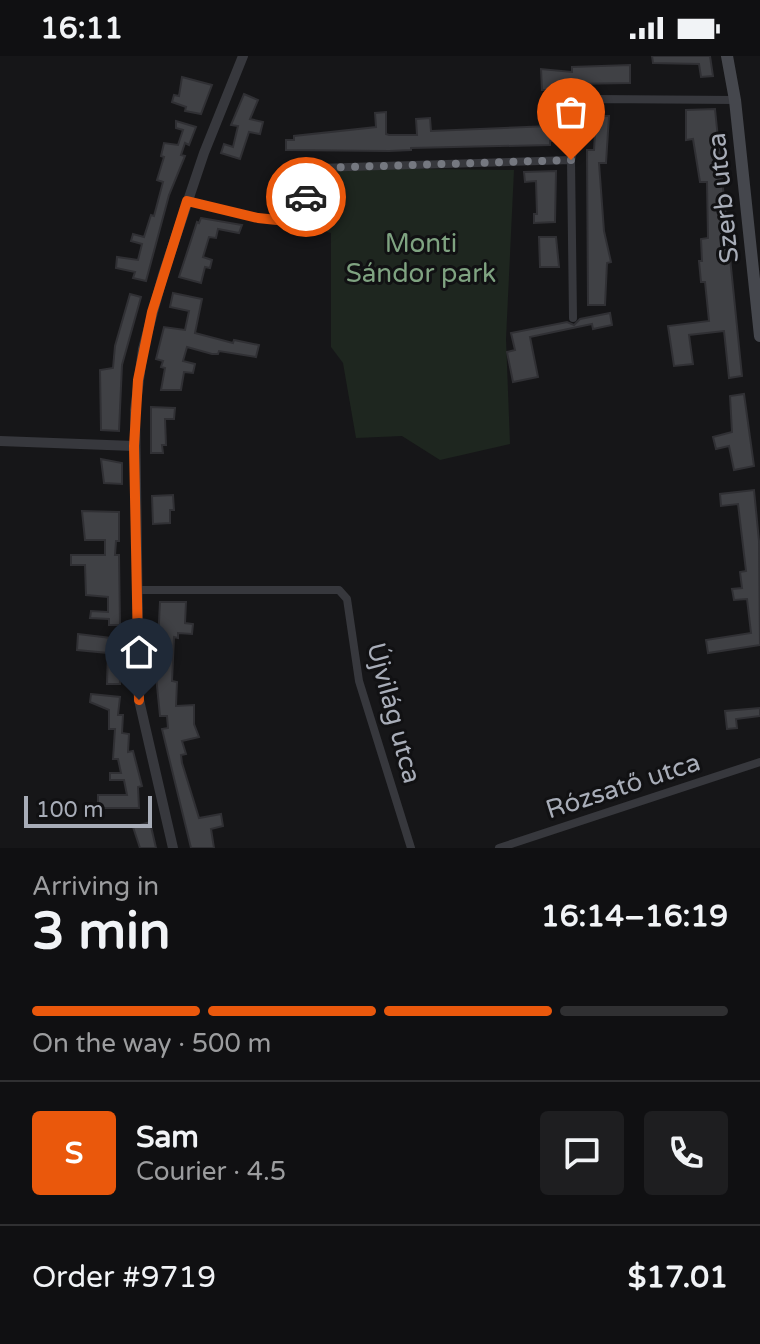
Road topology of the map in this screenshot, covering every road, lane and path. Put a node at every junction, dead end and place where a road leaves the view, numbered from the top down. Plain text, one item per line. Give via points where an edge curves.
1 (243, 56) edge
2 (727, 56) edge
3 (735, 100) junction
4 (571, 160) junction
5 (187, 201) junction
6 (573, 318) dead end
7 (760, 336) edge
8 (0, 441) edge
9 (134, 446) junction
10 (136, 590) junction
11 (760, 762) edge
12 (173, 848) edge
13 (411, 848) edge
14 (499, 848) edge

1 - 5 street
2 - 3 main road, Szerb utca
3 - 4 street via 585,103
3 - 7 main road, Szerb utca
4 - 5 street via 317,168 308,174 304,214 296,222
4 - 6 street
5 - 9 street via 143,349
8 - 9 street
9 - 10 street
10 - 12 street via 139,700
10 - 13 street, Újvilág utca via 339,590 347,599 359,681
11 - 14 street, Rózsatő utca

